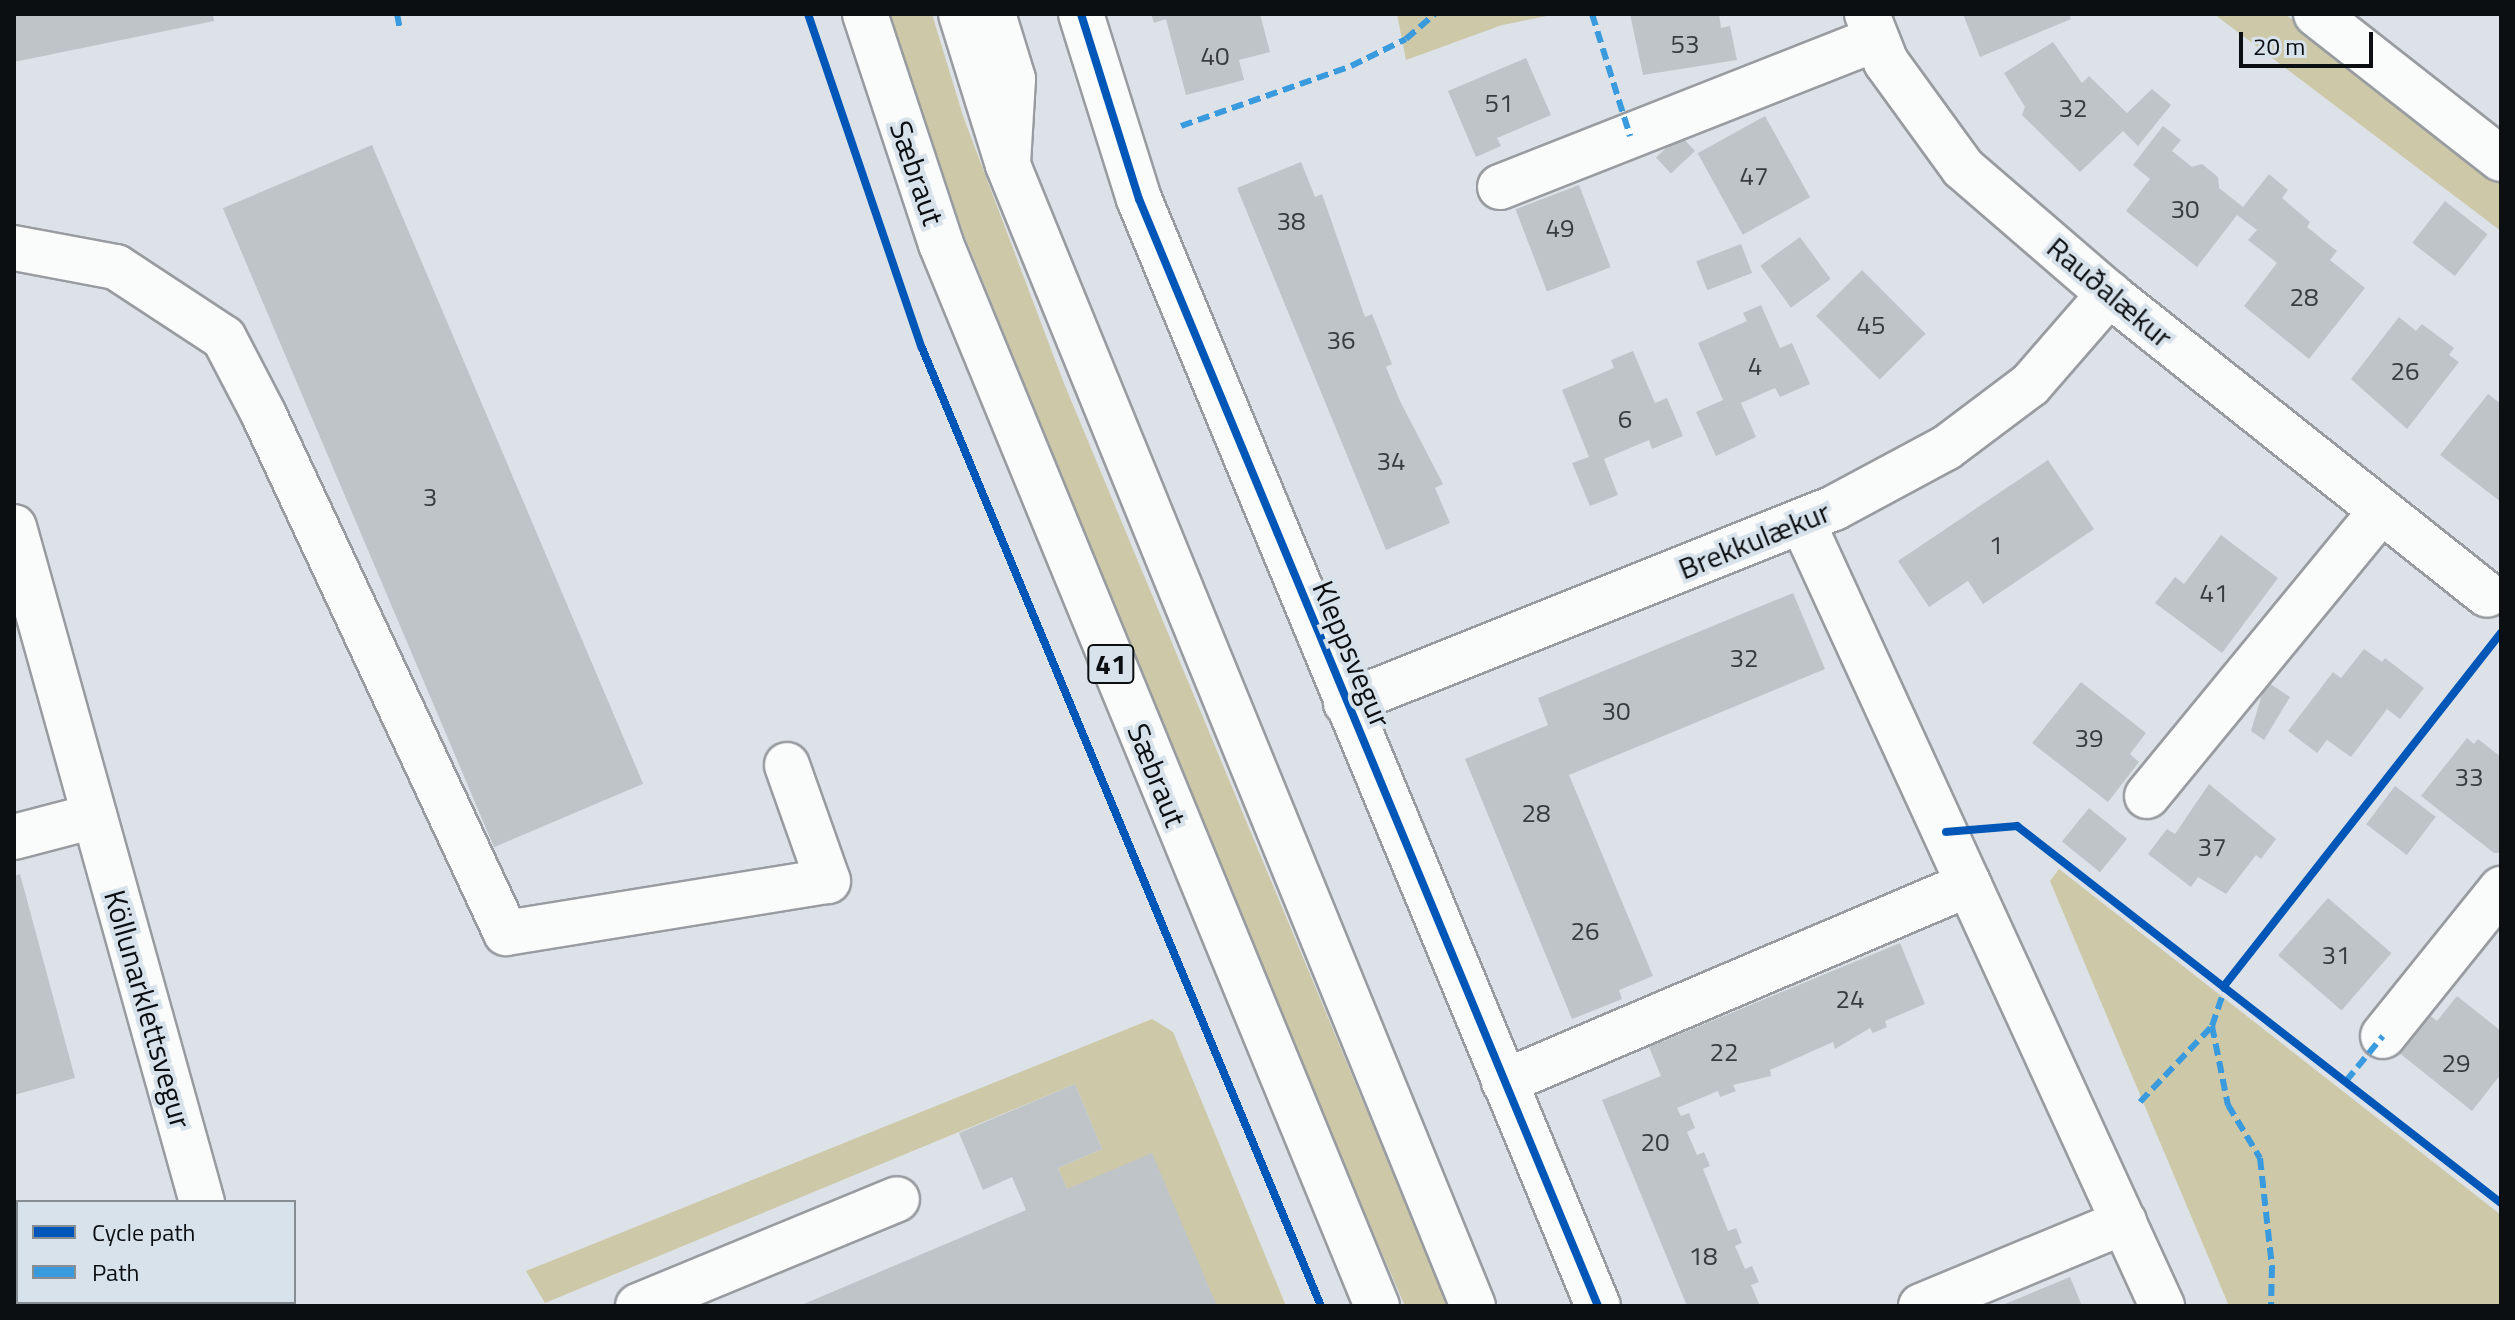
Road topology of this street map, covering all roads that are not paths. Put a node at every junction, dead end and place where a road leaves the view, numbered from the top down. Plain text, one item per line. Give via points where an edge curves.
1 (865, 14) edge
2 (961, 14) edge
3 (993, 14) edge
4 (1081, 14) edge
5 (2316, 14) edge
6 (1872, 26) edge
7 (2501, 159) edge
8 (1008, 165) junction
9 (1500, 187) dead end
10 (14, 248) edge
11 (2109, 294) junction
12 (2381, 511) junction
13 (1802, 521) junction
14 (14, 527) edge
15 (2487, 595) dead end
16 (1346, 703) junction
17 (787, 765) dead end
18 (2147, 796) dead end
19 (94, 816) junction
20 (14, 837) edge
21 (1969, 884) junction
22 (2501, 889) edge
23 (2383, 1036) dead end
24 (1504, 1082) junction
25 (897, 1199) dead end
26 (201, 1200) edge
27 (2124, 1222) junction
28 (643, 1305) edge
29 (1377, 1306) edge
30 (1473, 1306) edge
31 (1598, 1306) edge
32 (1921, 1306) edge
33 (2162, 1306) edge

1 - 29 street, Sæbraut / 41 via 941,244
2 - 8 street
3 - 8 street via 1013,79
4 - 16 street, Kleppsvegur via 1139,199
5 - 7 street
6 - 9 street, Rauðalækur
6 - 11 street, Rauðalækur via 1886,62 1963,168
8 - 30 street
10 - 17 street via 116,267 224,338 506,933 828,881
11 - 12 street, Rauðalækur
11 - 13 street, Brekkulækur via 2030,385 1946,448
12 - 15 street, Rauðalækur
12 - 18 street
13 - 16 street, Brekkulækur
13 - 21 street
14 - 19 street, Köllunarklettsvegur
16 - 24 street, Kleppsvegur
19 - 20 street
19 - 26 street, Köllunarklettsvegur
21 - 24 street
21 - 27 street
22 - 23 street
24 - 31 street, Kleppsvegur
25 - 28 street
27 - 32 street
27 - 33 street

